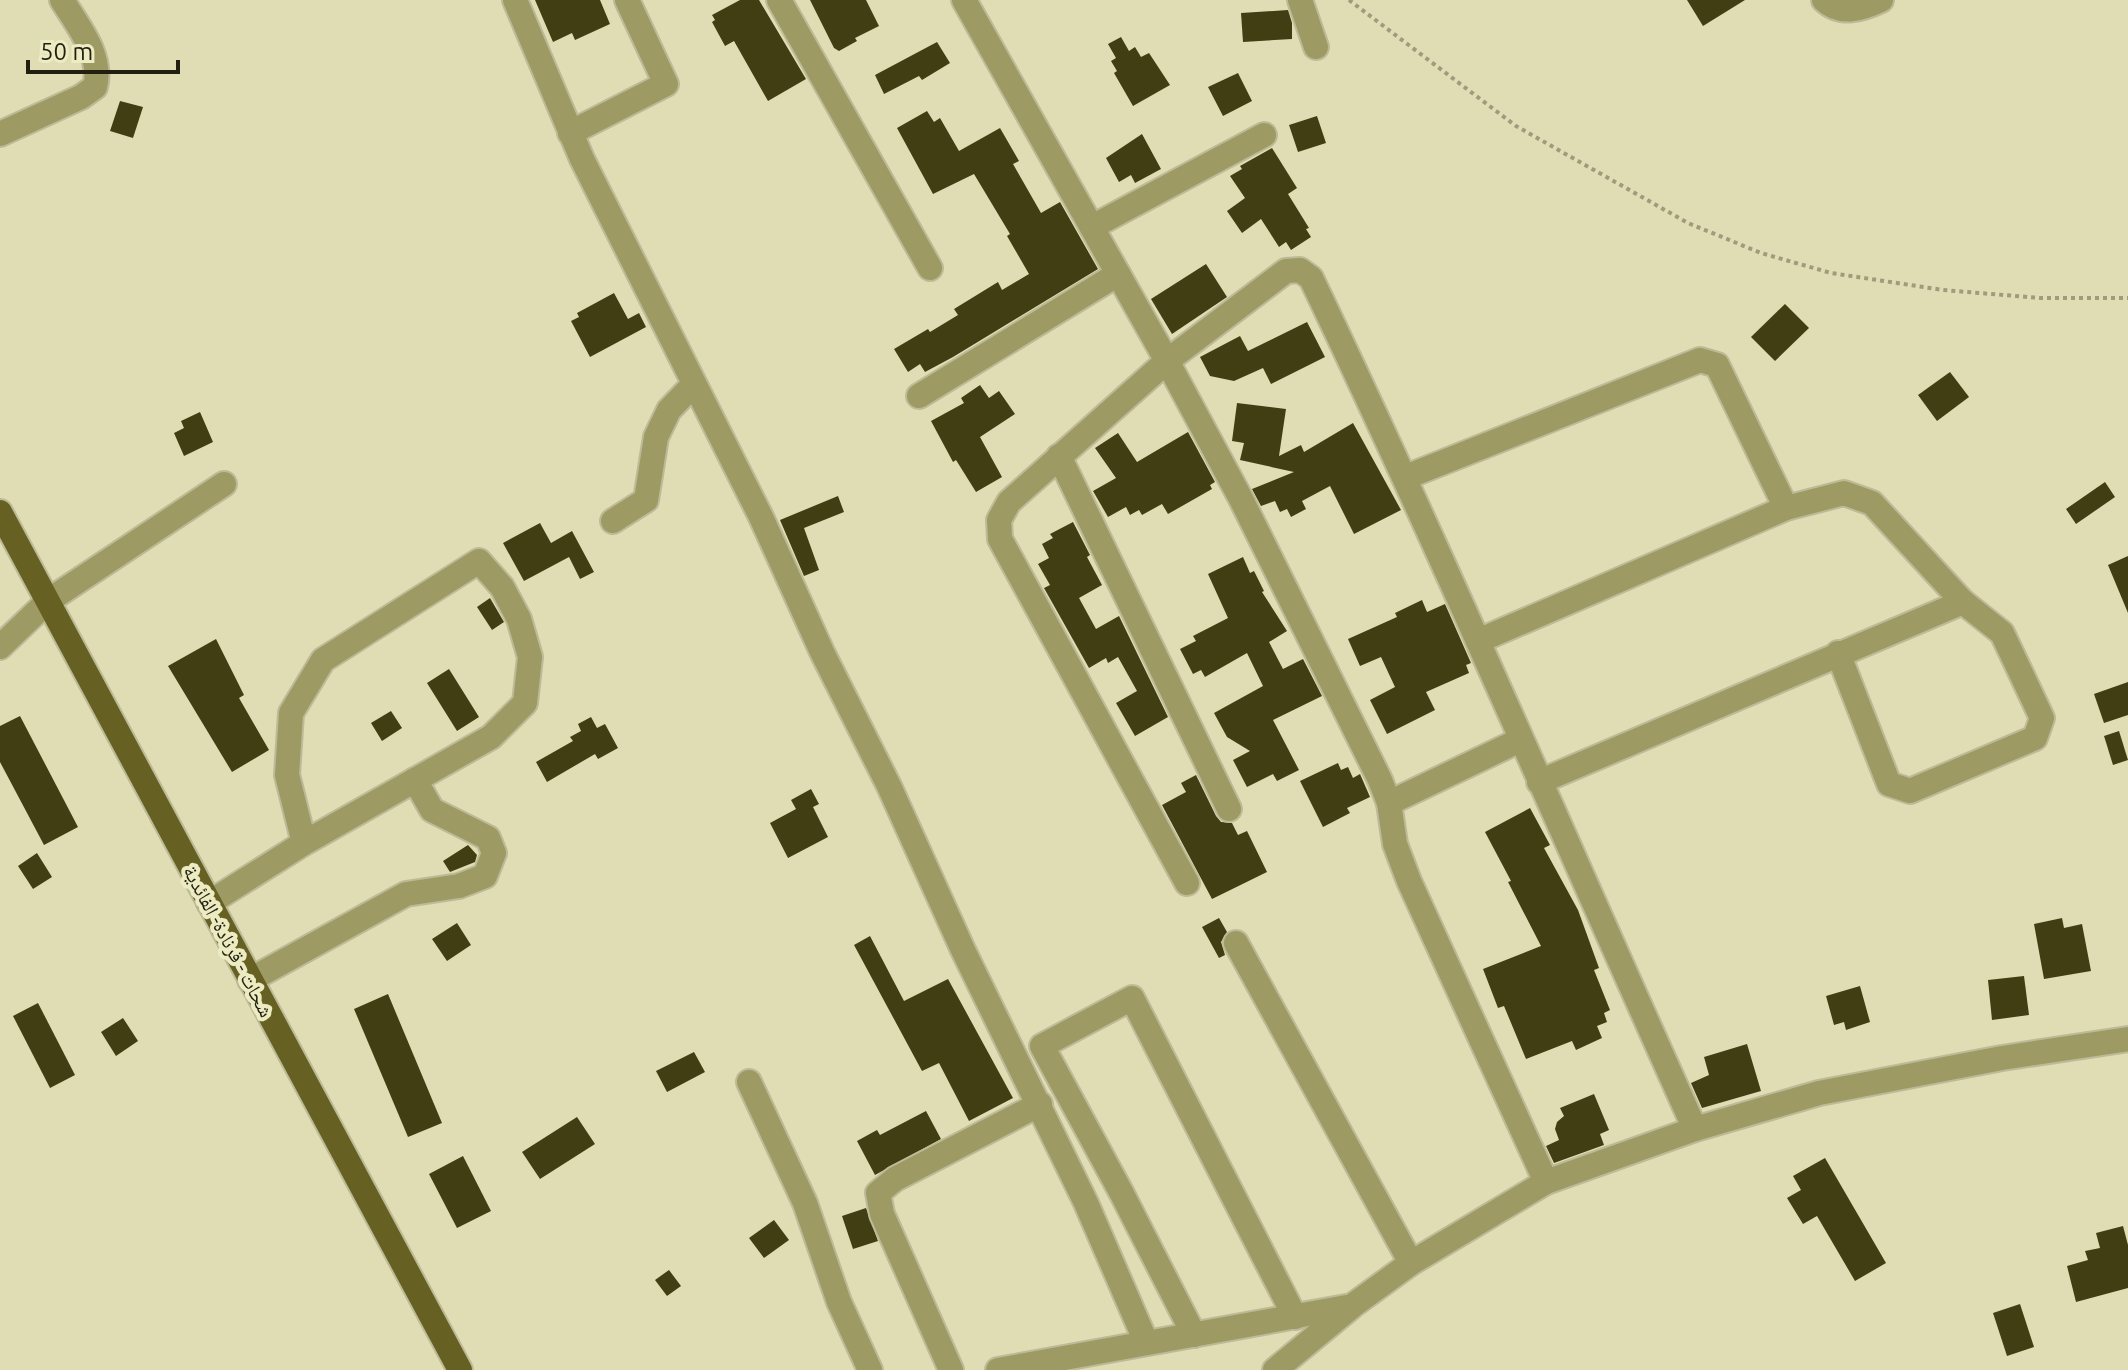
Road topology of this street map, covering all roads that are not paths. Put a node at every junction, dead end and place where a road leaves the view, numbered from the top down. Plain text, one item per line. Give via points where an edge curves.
1 (62, 0) edge
2 (515, 0) edge
3 (627, 0) edge
4 (779, 0) edge
5 (964, 0) edge
6 (1300, 0) edge
7 (1824, 0) edge
8 (1881, 0) edge
9 (1316, 47) dead end
10 (570, 133) junction
11 (0, 134) edge
12 (1264, 135) dead end
13 (1092, 227) junction
14 (930, 268) dead end
15 (1118, 274) junction
16 (1167, 361) junction
17 (694, 384) junction
18 (919, 396) dead end
19 (1059, 456) junction
20 (1406, 477) junction
21 (224, 484) dead end
22 (1786, 508) junction
23 (0, 512) edge
24 (613, 521) dead end
25 (48, 601) junction
26 (1963, 602) junction
27 (1478, 641) junction
28 (0, 647) edge
29 (1838, 653) junction
30 (1520, 740) junction
31 (415, 780) junction
32 (1539, 782) junction
33 (1389, 803) junction
34 (1229, 809) dead end
35 (304, 843) junction
36 (1187, 883) dead end
37 (209, 903) junction
38 (1236, 943) dead end
39 (250, 980) junction
40 (2128, 1039) edge
41 (749, 1082) dead end
42 (1040, 1104) junction
43 (1695, 1129) junction
44 (1546, 1182) junction
45 (1411, 1263) junction
46 (1352, 1306) junction
47 (1295, 1317) junction
48 (1194, 1335) junction
49 (1146, 1342) junction
50 (460, 1370) edge
51 (870, 1370) edge
52 (951, 1370) edge
53 (998, 1370) edge
54 (1275, 1370) edge

1 - 11 street via 94,55 99,73 95,87
2 - 10 street
3 - 10 street via 666,84
4 - 14 street
5 - 13 street
6 - 9 street
7 - 8 street via 1843,10
10 - 17 street
12 - 13 street
13 - 15 street
15 - 16 street
15 - 18 street
16 - 19 street
16 - 20 street via 1286,271 1300,270 1311,278
16 - 33 street via 1241,499
17 - 24 street via 669,410 656,437 646,500
17 - 42 street
19 - 34 street
19 - 36 street via 1009,502 999,520 1000,539
20 - 22 street via 1700,360 1717,365
20 - 27 street
21 - 25 street
22 - 26 street via 1844,493 1872,503
22 - 27 street
23 - 25 main road, شحات - قرنادة- الفائدية
25 - 28 street
25 - 37 main road, شحات - قرنادة- الفائدية
26 - 29 street
26 - 29 street via 2002,633 2042,718 2035,738 1910,791 1889,784
27 - 30 street
29 - 32 street
30 - 32 street
30 - 33 street
31 - 35 street
31 - 35 street via 491,737 525,703 530,657 519,619 502,587 479,561 323,660 291,713 287,775
31 - 39 street via 432,810 488,838 494,853 485,876 406,894
32 - 43 street
33 - 44 street via 1395,844 1409,881
35 - 37 street
37 - 39 main road, شحات - قرنادة- الفائدية
38 - 45 street
39 - 50 main road, شحات - قرنادة- الفائدية
40 - 43 street via 1819,1093
41 - 51 street via 805,1203 839,1302
42 - 49 street
42 - 52 street via 895,1179 878,1193 882,1214
43 - 44 street
44 - 45 street
45 - 46 street
46 - 47 street
46 - 54 street
47 - 48 street
47 - 48 street via 1132,998 1042,1046
48 - 49 street
49 - 53 street

